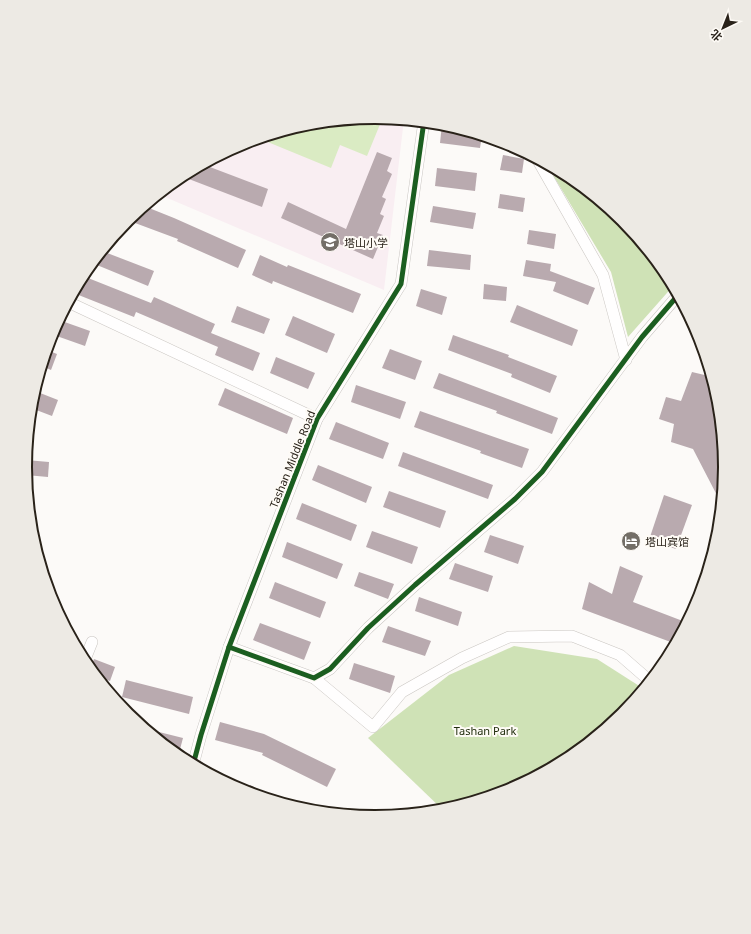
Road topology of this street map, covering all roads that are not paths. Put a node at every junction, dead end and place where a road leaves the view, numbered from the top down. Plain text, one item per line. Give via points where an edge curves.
1 (423, 127) edge
2 (542, 167) edge
3 (675, 299) edge
4 (73, 304) edge
5 (626, 360) junction
6 (317, 419) junction
7 (92, 642) dead end
8 (229, 647) junction
9 (87, 654) edge
10 (314, 678) junction
11 (646, 678) edge
12 (195, 759) edge

1 - 6 street, Tashan Middle Road via 401,284
2 - 5 street via 603,275
3 - 5 street
4 - 6 street
5 - 10 street via 542,472 368,628 330,670
6 - 8 street, Tashan Middle Road
7 - 9 street
8 - 10 street
8 - 12 street, Tashan Middle Road
10 - 11 street via 373,727 402,692 462,658 509,637 572,636 620,655

